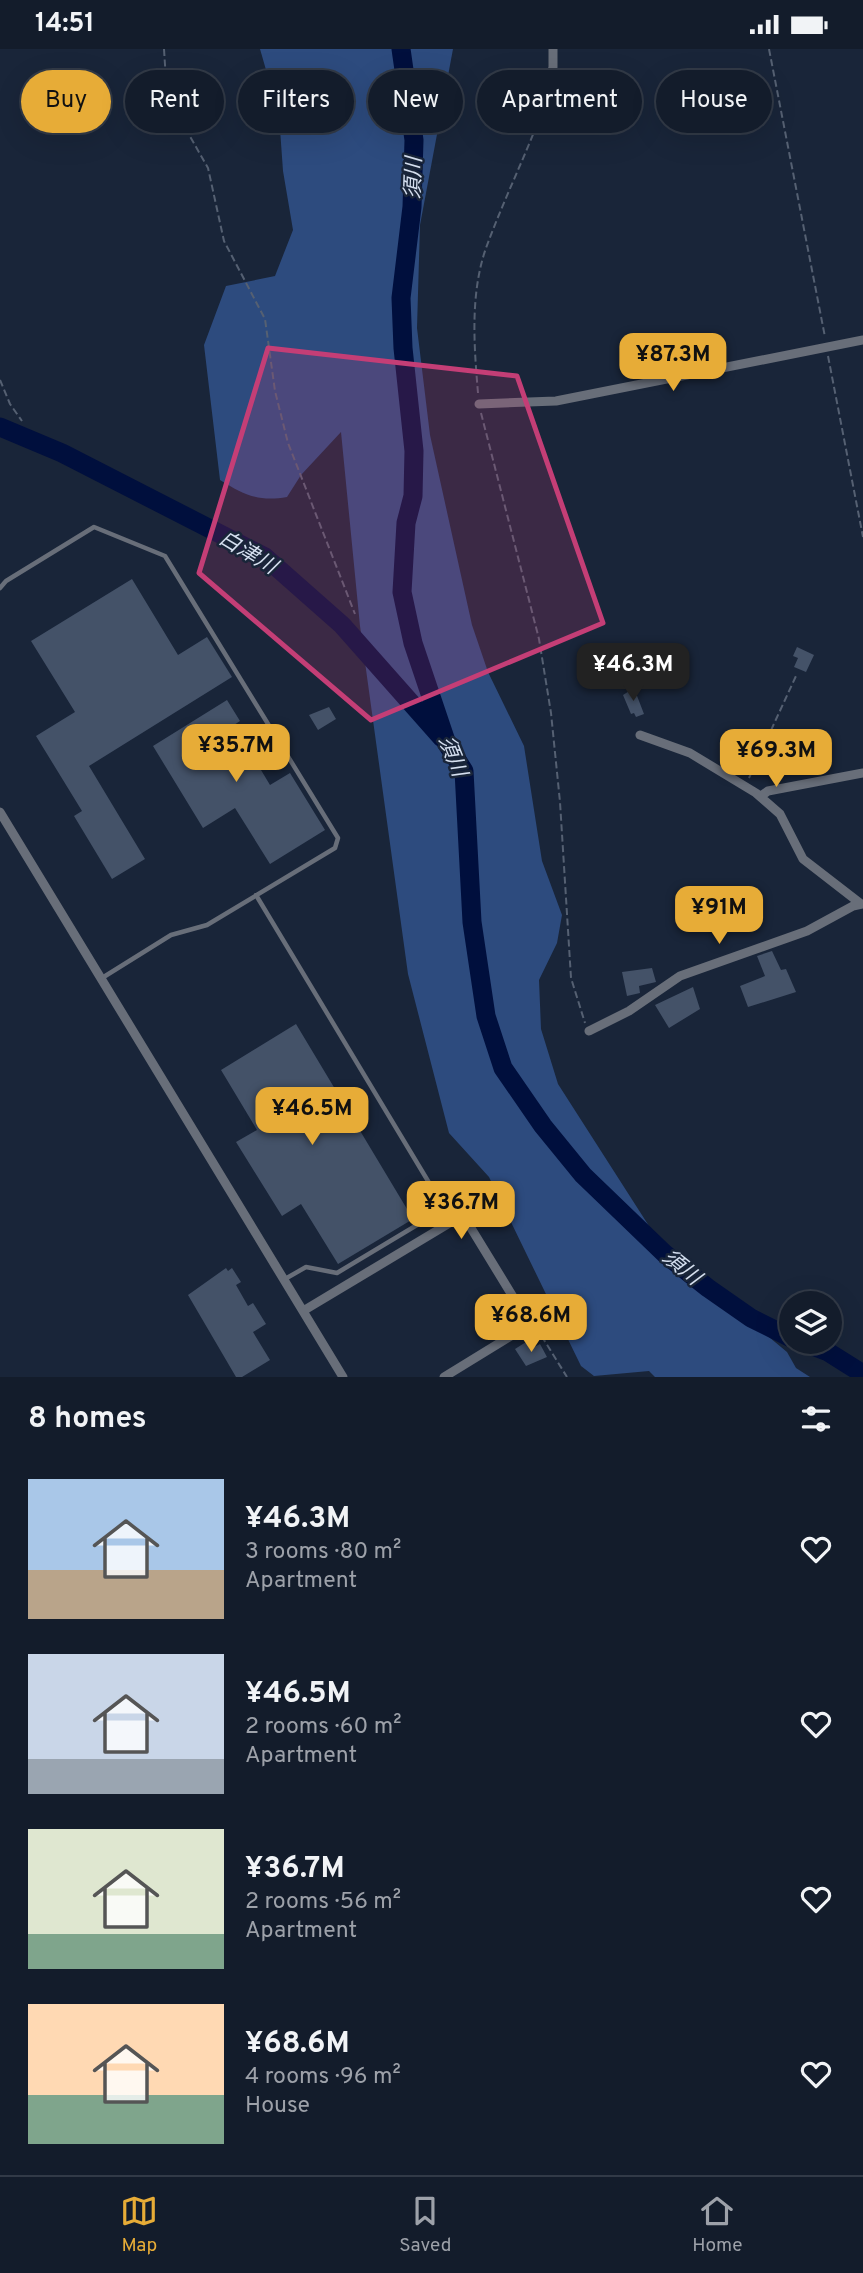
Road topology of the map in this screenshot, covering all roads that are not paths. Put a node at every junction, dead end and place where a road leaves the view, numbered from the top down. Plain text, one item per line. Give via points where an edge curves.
1 (553, 49) edge
2 (551, 70) edge
3 (863, 340) edge
4 (479, 404) road end
5 (0, 588) edge
6 (640, 735) dead end
7 (863, 773) edge
8 (761, 796) junction
9 (0, 812) edge
10 (256, 895) junction
11 (862, 904) edge
12 (102, 978) junction
13 (589, 1031) road end
14 (285, 1280) junction
15 (303, 1311) junction
16 (343, 1377) edge
17 (444, 1377) edge

1 - 2 street
3 - 4 street via 556,401
5 - 10 lane via 94,527 165,556 338,838 335,848
6 - 8 street via 690,753
7 - 8 street
8 - 11 street via 780,814 803,859
9 - 12 street
10 - 12 lane via 207,925 171,935
10 - 14 lane via 437,1196 427,1219 337,1273 306,1267
11 - 13 street via 807,931 680,975 618,1018
12 - 14 street
14 - 15 street
15 - 16 street
15 - 17 street via 463,1215 526,1318 524,1328

